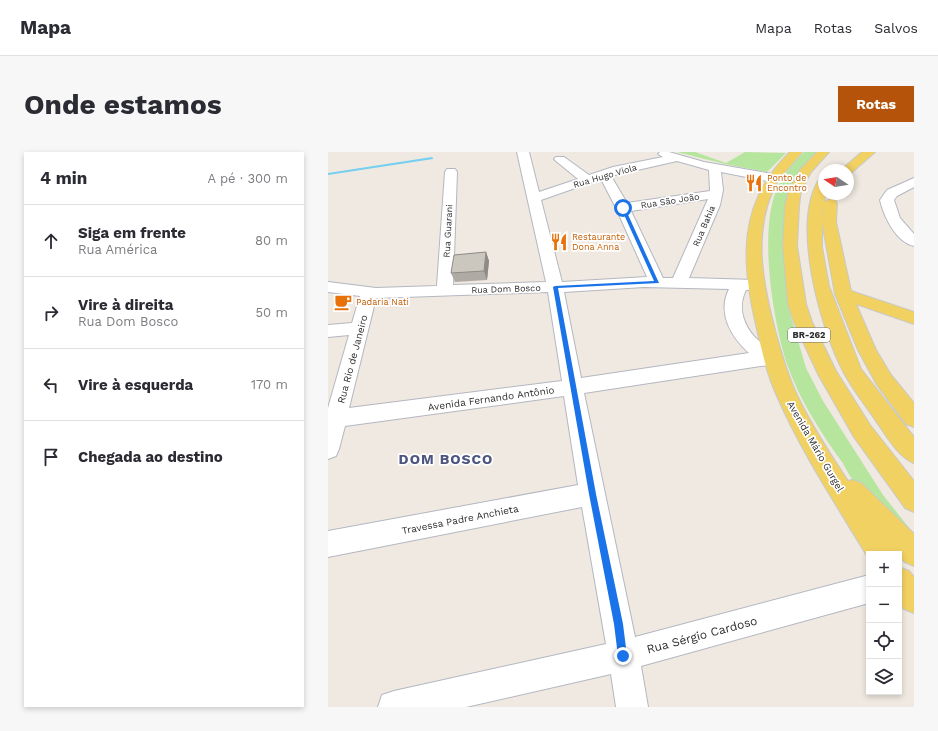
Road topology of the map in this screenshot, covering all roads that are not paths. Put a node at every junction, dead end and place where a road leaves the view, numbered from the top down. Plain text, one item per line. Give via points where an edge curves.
1 (523, 152) edge
2 (657, 152) edge
3 (823, 152) edge
4 (869, 152) edge
5 (793, 153) edge
6 (677, 158) junction
7 (560, 159) dead end
8 (854, 164) edge
9 (715, 167) junction
10 (451, 172) dead end
11 (604, 174) junction
12 (772, 178) junction
13 (587, 180) junction
14 (914, 182) edge
15 (716, 194) junction
16 (818, 197) edge
17 (533, 198) junction
18 (831, 200) edge
19 (623, 208) junction
20 (914, 242) edge
21 (658, 282) junction
22 (678, 282) junction
23 (748, 285) junction
24 (328, 287) edge
25 (555, 287) junction
26 (445, 291) junction
27 (369, 292) junction
28 (843, 294) junction
29 (914, 318) edge
30 (360, 328) junction
31 (328, 331) edge
32 (770, 357) junction
33 (574, 387) junction
34 (914, 418) edge
35 (332, 419) edge
36 (328, 449) edge
37 (914, 453) edge
38 (821, 460) junction
39 (592, 494) junction
40 (914, 500) edge
41 (328, 544) edge
42 (880, 551) edge
43 (914, 553) edge
44 (902, 585) edge
45 (866, 590) edge
46 (914, 599) edge
47 (623, 656) junction
48 (394, 707) edge
49 (632, 707) edge

1 - 17 street
2 - 6 street
3 - 40 main road, BR-262 via 806,170 795,190 792,206 790,246 797,304 828,374 862,431
4 - 8 main road
5 - 12 main road, Avenida Mário Gurgel
6 - 9 street
6 - 11 street, Rua Hugo Viola
7 - 13 street
9 - 12 street
9 - 15 street, Rua Bahia
10 - 26 street, Rua Guarani
11 - 13 street, Rua Hugo Viola
11 - 19 street
12 - 23 main road, Avenida Mário Gurgel via 760,207
13 - 17 street, Rua Hugo Viola
14 - 20 street via 892,193 887,200 899,229
15 - 19 street, Rua São João
15 - 22 street, Rua Bahia via 710,213
16 - 37 main road, BR-262 via 815,213 815,247 824,293 843,349 853,372
17 - 25 street
18 - 28 main road via 829,222
19 - 21 street
21 - 22 street, Rua Dom Bosco
21 - 25 street, Rua Dom Bosco
22 - 23 street, Rua Dom Bosco
23 - 32 main road, Avenida Mário Gurgel
23 - 32 street via 732,300 737,328 748,342
24 - 27 street, Rua Dom Bosco
25 - 26 street, Rua Dom Bosco
25 - 33 street
26 - 27 street, Rua Dom Bosco
27 - 30 street, Rua Rio de Janeiro
28 - 29 main road
28 - 34 main road via 867,350 884,380
30 - 31 street
30 - 35 street, Rua Rio de Janeiro
32 - 33 street, Avenida Fernando Antônio
32 - 38 main road, Avenida Mário Gurgel via 790,403
33 - 35 street, Avenida Fernando Antônio
33 - 39 street
35 - 36 street, Rua Rio de Janeiro
38 - 42 main road, Avenida Mário Gurgel
38 - 43 main road
39 - 41 street, Travessa Padre Anchieta
39 - 47 street
44 - 46 main road
45 - 47 street, Rua Sérgio Cardoso
47 - 48 street, Rua Sérgio Cardoso
47 - 49 street

